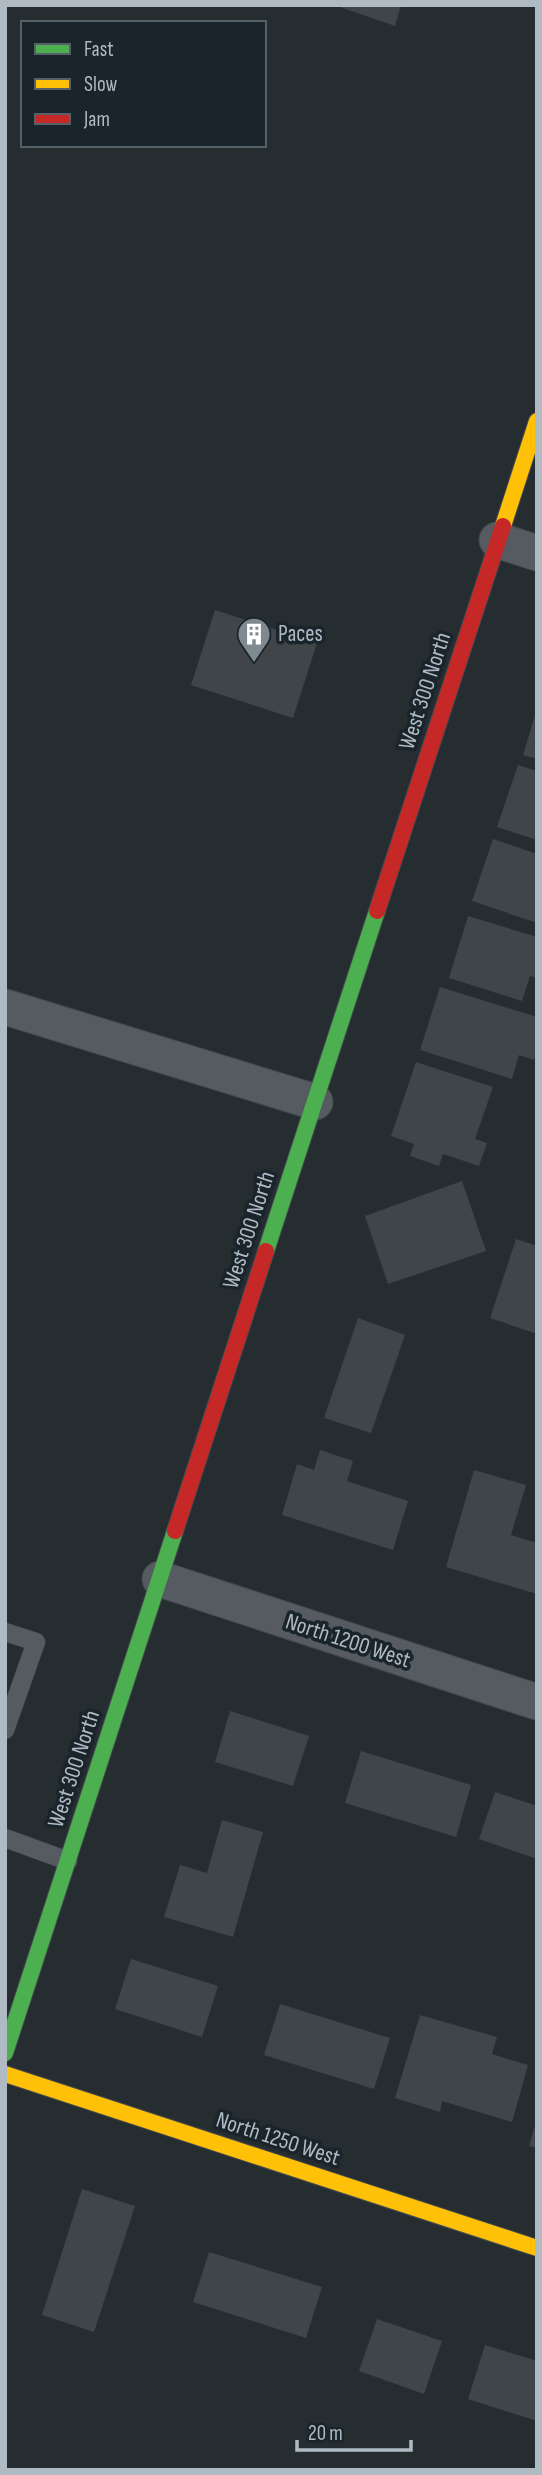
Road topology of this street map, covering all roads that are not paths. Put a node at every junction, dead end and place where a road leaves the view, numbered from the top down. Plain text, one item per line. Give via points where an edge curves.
1 (537, 421) edge
2 (497, 540) junction
3 (537, 553) edge
4 (5, 1007) edge
5 (315, 1102) junction
6 (160, 1579) junction
7 (5, 1632) edge
8 (537, 1702) edge
9 (5, 1730) edge
10 (5, 1838) edge
11 (68, 1861) junction
12 (5, 2053) edge
13 (5, 2074) edge
14 (537, 2248) edge

1 - 2 main road, West 300 North
2 - 3 street
2 - 5 main road, West 300 North
4 - 5 street
5 - 6 main road, West 300 North
6 - 8 street, North 1200 West
6 - 11 main road, West 300 North
7 - 9 lane via 36,1642
10 - 11 lane
11 - 12 main road, West 300 North
13 - 14 main road, North 1250 West

